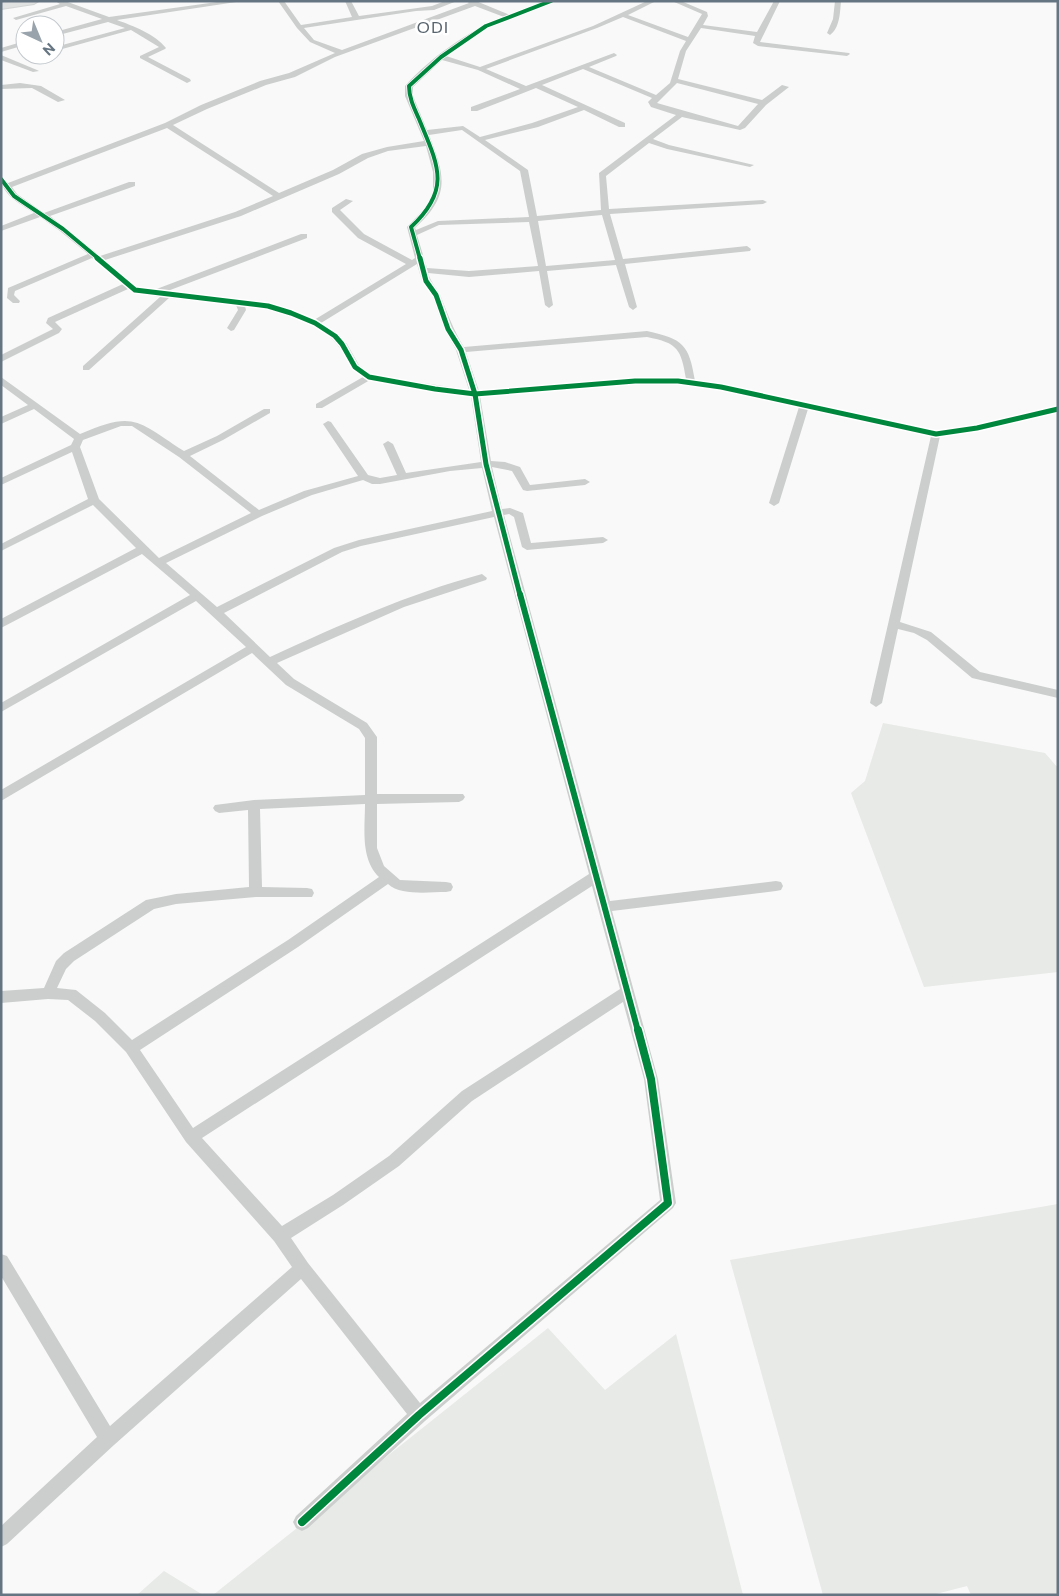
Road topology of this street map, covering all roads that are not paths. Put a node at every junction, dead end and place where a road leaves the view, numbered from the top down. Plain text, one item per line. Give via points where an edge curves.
1 (34, 1) edge
2 (240, 1) edge
3 (281, 1) edge
4 (348, 1) edge
5 (454, 1) edge
6 (551, 1) edge
7 (653, 1) edge
8 (675, 1) edge
9 (778, 1) edge
10 (838, 1) edge
11 (61, 3) edge
12 (212, 3) edge
13 (471, 3) edge
14 (1, 6) edge
15 (25, 15) edge
16 (623, 15) junction
17 (510, 17) junction
18 (355, 18) junction
19 (110, 19) junction
20 (699, 26) junction
21 (299, 27) junction
22 (132, 28) junction
23 (65, 31) edge
24 (830, 33) dead end
25 (759, 34) junction
26 (689, 40) junction
27 (15, 46) edge
28 (65, 46) edge
29 (1, 50) edge
30 (342, 53) junction
31 (847, 54) dead end
32 (614, 55) dead end
33 (1, 57) edge
34 (442, 57) junction
35 (583, 67) junction
36 (480, 69) junction
37 (35, 71) dead end
38 (675, 80) junction
39 (187, 81) dead end
40 (536, 85) junction
41 (1, 87) edge
42 (785, 87) dead end
43 (526, 89) junction
44 (656, 98) junction
45 (61, 100) dead end
46 (763, 103) junction
47 (584, 108) junction
48 (474, 109) dead end
49 (681, 114) junction
50 (168, 125) junction
51 (622, 126) dead end
52 (424, 133) junction
53 (480, 139) junction
54 (649, 140) junction
55 (429, 144) junction
56 (750, 166) dead end
57 (4, 183) edge
58 (132, 184) dead end
59 (278, 196) junction
60 (349, 201) dead end
61 (763, 202) dead end
62 (605, 212) junction
63 (41, 215) junction
64 (533, 219) junction
65 (1, 229) edge
66 (413, 234) junction
67 (304, 236) dead end
68 (747, 249) dead end
69 (96, 257) junction
70 (417, 262) junction
71 (620, 262) junction
72 (541, 268) junction
73 (423, 270) junction
74 (129, 285) junction
75 (154, 293) junction
76 (166, 295) junction
77 (16, 301) dead end
78 (240, 304) junction
79 (549, 305) dead end
80 (633, 306) dead end
81 (315, 323) junction
82 (231, 328) dead end
83 (461, 350) junction
84 (1, 359) edge
85 (86, 368) dead end
86 (369, 377) junction
87 (1, 380) edge
88 (691, 383) junction
89 (474, 394) junction
90 (35, 405) junction
91 (804, 405) junction
92 (319, 406) dead end
93 (1058, 408) edge
94 (267, 411) dead end
95 (1, 421) edge
96 (328, 424) dead end
97 (936, 434) junction
98 (77, 442) junction
99 (388, 444) dead end
100 (183, 455) junction
101 (486, 464) junction
102 (364, 477) junction
103 (404, 477) junction
104 (1, 482) edge
105 (585, 482) dead end
106 (94, 500) junction
107 (774, 503) dead end
108 (498, 513) junction
109 (258, 514) junction
110 (603, 540) dead end
111 (1, 548) edge
112 (143, 549) junction
113 (159, 562) junction
114 (482, 578) dead end
115 (197, 596) junction
116 (216, 612) junction
117 (1, 624) edge
118 (894, 624) junction
119 (252, 648) junction
120 (269, 662) junction
121 (1058, 694) edge
122 (876, 703) dead end
123 (1, 708) edge
124 (1, 796) edge
125 (459, 798) dead end
126 (372, 799) junction
127 (254, 806) junction
128 (219, 808) dead end
129 (597, 876) junction
130 (388, 878) junction
131 (776, 886) dead end
132 (446, 887) dead end
133 (256, 892) junction
134 (307, 893) dead end
135 (606, 907) junction
136 (628, 991) junction
137 (48, 993) junction
138 (1, 997) edge
139 (131, 1048) junction
140 (191, 1137) junction
141 (280, 1236) junction
142 (1, 1261) edge
143 (302, 1268) junction
144 (419, 1416) junction
145 (108, 1439) junction
146 (302, 1522) dead end
147 (1, 1538) edge

1 - 14 main road
2 - 12 street
3 - 21 street
4 - 18 street
5 - 18 street via 434,8
6 - 17 street
7 - 16 street
8 - 20 street via 705,12
9 - 25 street
10 - 24 street
11 - 15 street
11 - 19 street
12 - 19 street
13 - 17 street
13 - 30 street
16 - 26 street
16 - 36 street
17 - 34 street via 486,26
18 - 21 street
19 - 22 street
19 - 23 street
20 - 25 street
20 - 26 street
21 - 30 street via 312,41
22 - 28 street
22 - 39 street via 163,48 143,55 144,60
25 - 31 street via 756,43 761,45
26 - 38 street
27 - 29 street
30 - 50 street via 306,70 204,107
32 - 35 street
33 - 37 street
34 - 36 street
34 - 52 street via 409,86
35 - 40 street
35 - 44 street
36 - 43 street
38 - 44 street
38 - 46 street
40 - 43 street
40 - 47 street
41 - 45 street via 29,84
42 - 46 street
43 - 48 street
44 - 49 street via 652,102 654,105
46 - 49 street via 740,127
47 - 51 street
47 - 53 street
49 - 54 street
50 - 57 street
50 - 59 street
52 - 53 street via 463,128
52 - 55 street
53 - 64 street via 524,170
54 - 56 street
54 - 62 street via 602,175
55 - 59 street via 387,149 365,156
55 - 66 street via 435,162 438,191 430,207 411,227
57 - 63 street via 14,196
58 - 63 street
59 - 69 street via 238,214
60 - 70 street via 335,210 361,236
61 - 62 street
62 - 64 street
62 - 71 street
63 - 65 street
63 - 69 street
64 - 66 street via 438,223
64 - 72 street
66 - 70 street
67 - 75 street
68 - 71 street
69 - 74 street
69 - 77 street via 11,290 10,296
70 - 73 street
70 - 81 street
71 - 72 street
71 - 80 street
72 - 73 street via 454,274
72 - 79 street
73 - 83 street via 448,329
74 - 75 street via 136,290
74 - 84 street via 50,320 58,329 56,331
75 - 76 street
76 - 78 street
76 - 85 street
78 - 81 street via 268,306
78 - 82 street via 242,310
81 - 86 street via 335,336 355,368
83 - 88 street via 647,334 680,344 686,353
83 - 89 street
86 - 89 street
86 - 92 street
87 - 90 street
88 - 89 street via 636,381
88 - 91 street via 721,386
89 - 101 street
90 - 95 street
90 - 98 street
91 - 97 street
91 - 107 street
93 - 97 street via 977,428
94 - 100 street
96 - 102 street
97 - 118 street
98 - 100 street via 116,424 128,422
98 - 104 street
98 - 106 street
99 - 103 street
100 - 109 street
101 - 103 street
101 - 105 street via 515,468 527,488
101 - 108 street
102 - 103 street via 372,481
102 - 109 street via 308,493
106 - 111 street
106 - 112 street
108 - 110 street via 510,511 519,515 527,547
108 - 116 street via 338,550
108 - 129 street
109 - 113 street
112 - 113 street
112 - 117 street
113 - 115 street
114 - 120 street via 447,586 374,614
115 - 116 street
115 - 123 street
116 - 119 street
118 - 121 street via 931,637 964,668 976,674
118 - 122 street
119 - 120 street
119 - 124 street
120 - 126 street via 290,682 363,726 371,736
125 - 126 street
126 - 127 street
126 - 130 street via 372,848 379,868
127 - 128 street
127 - 133 street
129 - 135 street
129 - 140 street
130 - 132 street via 405,886
130 - 139 street via 234,983
131 - 135 street
133 - 134 street
133 - 137 street via 151,904 69,957 61,964
135 - 136 street
136 - 141 street via 467,1096 394,1161
136 - 144 street via 651,1079 668,1203
137 - 138 street
137 - 139 street via 71,994
139 - 140 street
140 - 141 street
141 - 143 street
142 - 145 street
143 - 144 street
143 - 145 street
144 - 146 street
145 - 147 street

